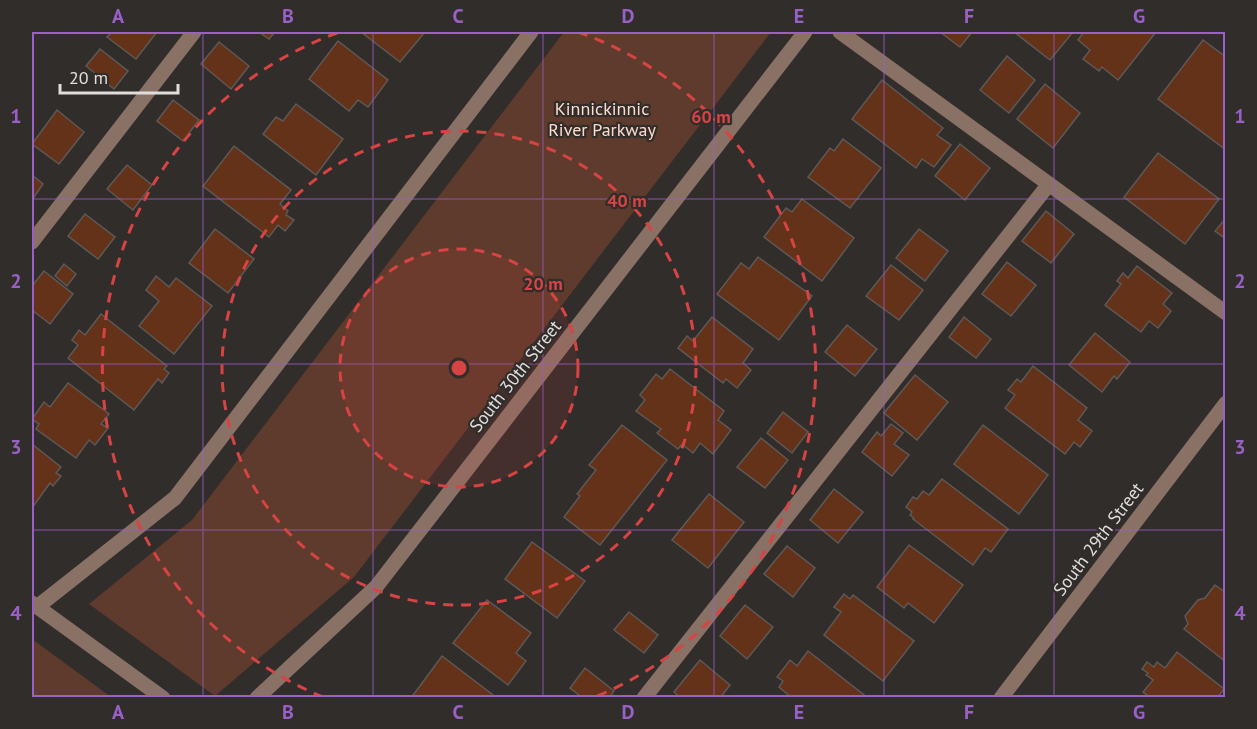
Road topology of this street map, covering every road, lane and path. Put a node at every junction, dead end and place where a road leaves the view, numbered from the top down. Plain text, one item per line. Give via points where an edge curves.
1 (194, 32) edge
2 (531, 32) edge
3 (805, 32) edge
4 (840, 32) edge
5 (1049, 184) junction
6 (32, 242) edge
7 (1226, 313) edge
8 (1226, 404) edge
9 (34, 605) edge
10 (163, 698) edge
11 (257, 698) edge
12 (644, 698) edge
13 (1001, 698) edge

1 - 6 street
2 - 9 street via 175,498
3 - 11 street, South 30th Street via 376,587
4 - 5 street
5 - 7 street
5 - 12 street
8 - 13 street, South 29th Street
9 - 10 street

